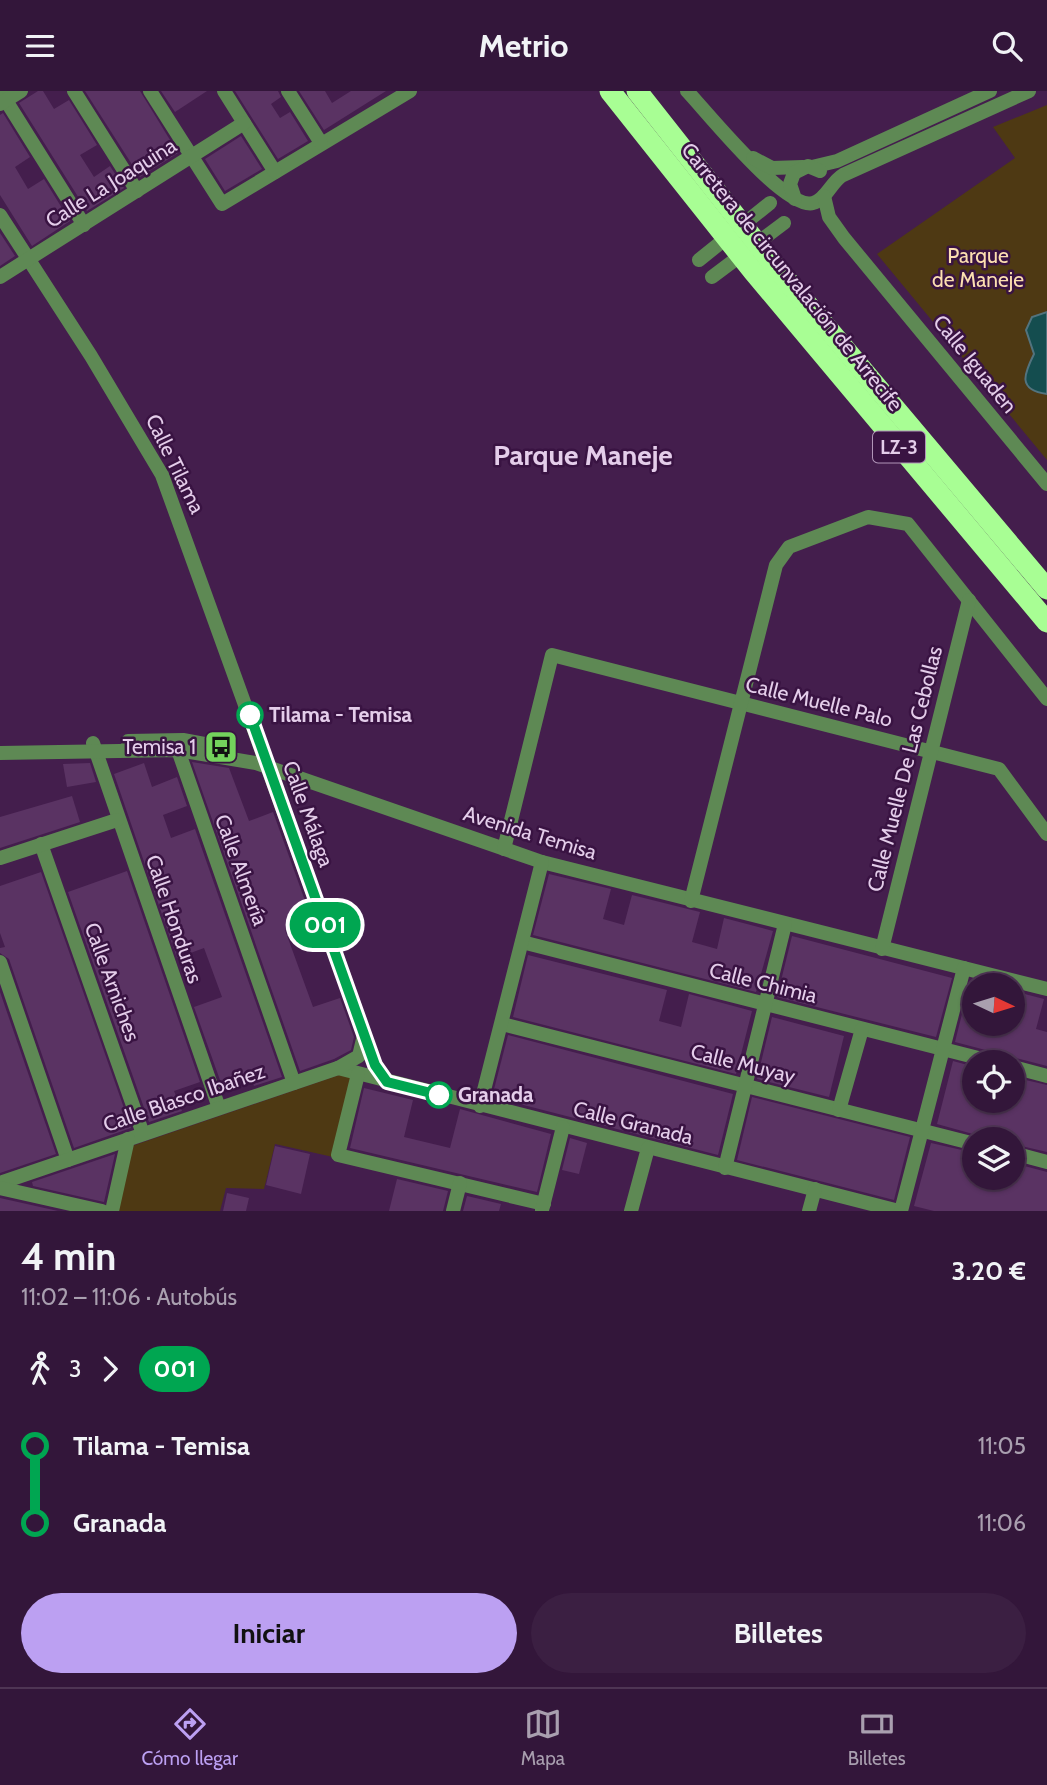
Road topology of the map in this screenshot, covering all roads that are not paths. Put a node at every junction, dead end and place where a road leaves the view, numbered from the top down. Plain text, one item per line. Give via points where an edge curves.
1 (21, 91) edge
2 (74, 91) edge
3 (149, 91) edge
4 (224, 91) edge
5 (288, 91) edge
6 (410, 91) edge
7 (610, 91) edge
8 (637, 91) edge
9 (687, 91) edge
10 (990, 91) edge
11 (1029, 91) edge
12 (392, 95) edge
13 (2, 99) edge
14 (244, 124) junction
15 (321, 143) junction
16 (746, 154) junction
17 (191, 157) junction
18 (808, 167) junction
19 (275, 171) junction
20 (137, 191) junction
21 (825, 193) junction
22 (799, 201) junction
23 (769, 203) dead end
24 (0, 215) edge
25 (784, 223) dead end
26 (84, 225) junction
27 (844, 238) junction
28 (28, 259) junction
29 (699, 260) dead end
30 (0, 277) edge
31 (712, 277) dead end
32 (1047, 484) edge
33 (1047, 589) edge
34 (969, 600) junction
35 (1047, 622) edge
36 (1047, 699) edge
37 (742, 704) junction
38 (0, 745) edge
39 (93, 747) junction
40 (178, 750) junction
41 (931, 752) junction
42 (0, 753) edge
43 (267, 762) junction
44 (117, 820) junction
45 (1047, 834) edge
46 (41, 844) junction
47 (503, 849) junction
48 (0, 858) edge
49 (541, 862) junction
50 (691, 901) junction
51 (785, 924) junction
52 (522, 942) junction
53 (882, 949) junction
54 (0, 962) edge
55 (964, 968) junction
56 (1047, 989) edge
57 (764, 1005) junction
58 (502, 1024) junction
59 (862, 1029) junction
60 (365, 1035) junction
61 (943, 1049) junction
62 (962, 1054) edge
63 (338, 1068) junction
64 (1025, 1070) edge
65 (358, 1074) junction
66 (1047, 1076) edge
67 (387, 1082) junction
68 (294, 1083) junction
69 (744, 1086) junction
70 (480, 1106) junction
71 (219, 1108) junction
72 (839, 1110) junction
73 (563, 1127) junction
74 (921, 1130) junction
75 (143, 1134) junction
76 (128, 1139) junction
77 (962, 1141) edge
78 (648, 1148) junction
79 (1025, 1156) edge
80 (68, 1160) junction
81 (1047, 1162) edge
82 (725, 1168) junction
83 (0, 1182) edge
84 (460, 1184) junction
85 (0, 1188) edge
86 (815, 1189) junction
87 (543, 1207) edge
88 (102, 1211) edge
89 (111, 1211) edge
90 (453, 1211) edge
91 (632, 1211) edge
92 (810, 1211) edge
93 (900, 1211) edge

1 - 13 street
2 - 20 street
3 - 17 street
4 - 14 street
5 - 15 street
6 - 12 street
7 - 35 highway, Carretera de circunvalación de Arrecife / LZ-3 via 761,281
8 - 33 highway, Carretera de circunvalación de Arrecife / LZ-3 via 774,265
9 - 16 street, Calle Iguaden
10 - 18 street via 837,161
11 - 21 street via 843,174
12 - 15 street
13 - 26 street
14 - 17 street, Calle La Joaquina
14 - 19 street
15 - 19 street
16 - 18 street via 763,166
16 - 22 street, Calle Iguaden via 762,173
17 - 19 street via 222,204
17 - 20 street, Calle La Joaquina
18 - 21 street via 822,173
18 - 22 street via 791,178 790,190
20 - 26 street, Calle La Joaquina
21 - 22 street via 814,203
21 - 27 street, Calle Iguaden via 829,217
22 - 27 street, Calle Iguaden
23 - 29 street
24 - 28 street, Calle Tilama
25 - 31 street
26 - 28 street, Calle La Joaquina
27 - 32 street, Calle Iguaden
28 - 30 street, Calle La Joaquina
28 - 43 street, Calle Tilama via 162,475
34 - 36 street
34 - 37 street via 908,524 868,517 789,547 776,565
34 - 41 street, Calle Muelle De Las Cebollas
37 - 41 street, Calle Muelle Palo
37 - 47 street, Calle Muelle Palo via 552,655
37 - 50 street
38 - 39 street, Avenida Temisa
39 - 40 street, Avenida Temisa
39 - 42 street, Avenida Temisa
39 - 43 street, Avenida Temisa via 191,741
39 - 44 street, Calle Honduras
40 - 43 street, Avenida Temisa
40 - 68 street, Calle Almería
41 - 45 street, Calle Muelle Palo via 999,769
41 - 53 street, Calle Muelle De Las Cebollas
43 - 47 street, Avenida Temisa
43 - 60 street, Calle Málaga
44 - 46 street
44 - 71 street, Calle Honduras
46 - 48 street
46 - 75 street, Calle Arniches
47 - 49 street, Avenida Temisa
49 - 50 street, Avenida Temisa
49 - 52 street
50 - 51 street, Avenida Temisa
51 - 53 street, Avenida Temisa
51 - 57 street
52 - 57 street, Calle Chimia
52 - 58 street
53 - 55 street, Avenida Temisa
54 - 80 street
55 - 56 street, Avenida Temisa
55 - 61 street
57 - 59 street, Calle Chimia
57 - 69 street
58 - 69 street, Calle Muyay
58 - 70 street
59 - 61 street, Calle Chimia
59 - 72 street
60 - 63 street, Calle Blasco Ibañez via 359,1056
60 - 67 street, Calle Málaga via 375,1065
61 - 62 street, Calle Chimia
61 - 74 street
63 - 65 street, Calle Granada
63 - 68 street, Calle Blasco Ibañez
64 - 66 street
65 - 67 street, Calle Granada
65 - 84 street via 338,1155
67 - 70 street, Calle Granada
68 - 71 street, Calle Blasco Ibañez
69 - 72 street, Calle Muyay
69 - 82 street
70 - 73 street, Calle Granada
71 - 75 street, Calle Blasco Ibañez
72 - 74 street, Calle Muyay
73 - 78 street, Calle Granada
73 - 87 street
74 - 77 street, Calle Muyay
74 - 93 street
75 - 76 street, Calle Blasco Ibañez
76 - 80 street, Calle Blasco Ibañez
76 - 89 street
78 - 82 street, Calle Granada
78 - 91 street
79 - 81 street
80 - 83 street, Calle Blasco Ibañez
82 - 86 street, Calle Granada
84 - 87 street
84 - 90 street
85 - 88 street
86 - 92 street
86 - 93 street, Calle Granada

